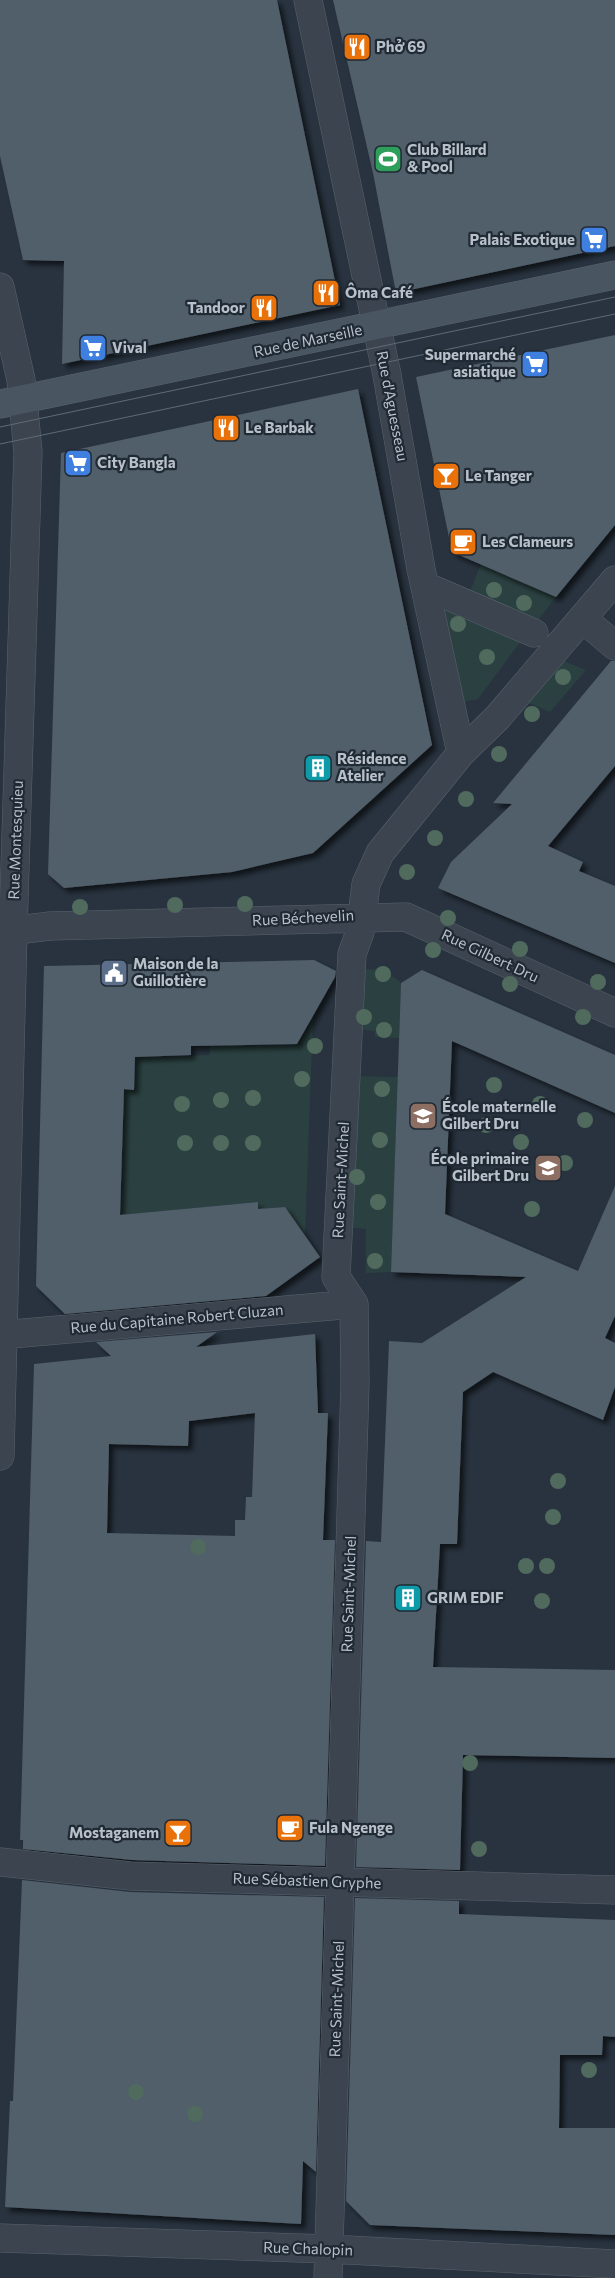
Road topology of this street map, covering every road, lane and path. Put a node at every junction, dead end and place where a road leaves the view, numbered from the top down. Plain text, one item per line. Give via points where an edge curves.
1 (308, 0) edge
2 (615, 275) edge
3 (0, 287) edge
4 (376, 326) junction
5 (12, 402) edge
6 (615, 580) edge
7 (425, 586) junction
8 (583, 619) junction
9 (534, 633) dead end
10 (615, 646) edge
11 (461, 753) junction
12 (361, 917) junction
13 (6, 932) edge
14 (615, 1013) edge
15 (354, 1304) junction
16 (2, 1335) edge
17 (0, 1456) edge
18 (0, 1862) edge
19 (341, 1882) junction
20 (615, 1890) edge
21 (0, 2238) edge
22 (329, 2250) junction
23 (615, 2264) edge
24 (328, 2278) edge

1 - 4 street, Rue d'Aguesseau
2 - 4 street, Rue de Marseille
3 - 5 street, Rue Montesquieu
4 - 5 street, Rue de Marseille
4 - 7 street, Rue d'Aguesseau
5 - 13 street, Rue Montesquieu via 28,452
6 - 8 street, Rue Béchevelin
7 - 9 street
7 - 11 street, Rue d'Aguesseau
8 - 10 street
8 - 11 street, Rue Béchevelin via 497,718
11 - 12 street, Rue Béchevelin via 380,853 366,884
12 - 13 street, Rue Béchevelin via 50,926
12 - 14 street, Rue Gilbert Dru via 406,917
12 - 15 street, Rue Saint-Michel via 360,932 352,954 336,1277
13 - 16 street, Rue Montesquieu
15 - 16 street, Rue du Capitaine Robert Cluzan
15 - 19 street, Rue Saint-Michel via 355,1382
16 - 17 street, Rue Montesquieu
18 - 19 street, Rue Sébastien Gryphe via 131,1876
19 - 20 street, Rue Sébastien Gryphe
19 - 22 street, Rue Saint-Michel
21 - 22 street, Rue Chalopin
22 - 23 street, Rue Chalopin
22 - 24 street, Rue Saint-Michel

